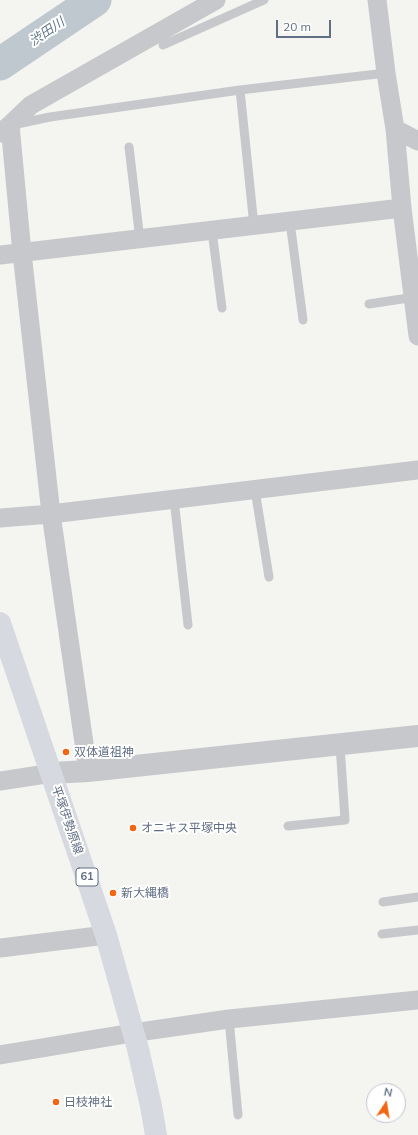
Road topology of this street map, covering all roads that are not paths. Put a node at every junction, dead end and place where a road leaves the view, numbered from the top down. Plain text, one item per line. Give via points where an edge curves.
1 (216, 0) edge
2 (264, 0) edge
3 (377, 0) edge
4 (163, 45) dead end
5 (386, 73) junction
6 (240, 90) junction
7 (5, 129) edge
8 (395, 129) junction
9 (418, 141) edge
10 (129, 146) dead end
11 (402, 208) junction
12 (290, 222) junction
13 (254, 226) junction
14 (212, 231) junction
15 (140, 240) junction
16 (22, 253) junction
17 (0, 255) edge
18 (416, 297) edge
19 (369, 304) dead end
20 (222, 308) dead end
21 (303, 320) dead end
22 (418, 336) edge
23 (418, 470) edge
24 (254, 490) junction
25 (174, 499) junction
26 (52, 514) junction
27 (0, 518) edge
28 (269, 577) dead end
29 (0, 623) edge
30 (188, 625) dead end
31 (418, 736) edge
32 (340, 745) junction
33 (88, 771) junction
34 (52, 773) junction
35 (0, 781) edge
36 (288, 826) dead end
37 (418, 897) edge
38 (383, 902) dead end
39 (418, 930) edge
40 (382, 934) dead end
41 (106, 935) junction
42 (0, 948) edge
43 (418, 1000) edge
44 (229, 1020) junction
45 (132, 1033) junction
46 (0, 1056) edge
47 (238, 1115) dead end
48 (156, 1135) edge

1 - 7 street via 31,105
2 - 4 lane
3 - 5 street
5 - 6 lane
5 - 8 street
6 - 7 lane via 50,117
6 - 13 lane
7 - 16 street
8 - 9 street
8 - 11 street
10 - 15 lane
11 - 12 street
11 - 18 street
12 - 13 street
12 - 21 lane
13 - 14 street
14 - 15 street
14 - 20 lane
15 - 16 street
16 - 17 street
16 - 26 street
18 - 19 lane
18 - 22 street
23 - 24 street
24 - 25 street
24 - 28 lane
25 - 26 street
25 - 30 lane
26 - 27 street
26 - 33 street
29 - 34 main road, 平塚伊勢原線 / 61
31 - 32 street
32 - 33 street
32 - 36 lane via 345,820
33 - 34 street
34 - 35 street
34 - 41 main road, 平塚伊勢原線 / 61
37 - 38 lane
39 - 40 lane
41 - 42 street
41 - 45 main road, 平塚伊勢原線 / 61
43 - 44 street
44 - 45 street
44 - 47 lane
45 - 46 street
45 - 48 main road, 平塚伊勢原線 / 61 via 150,1099

